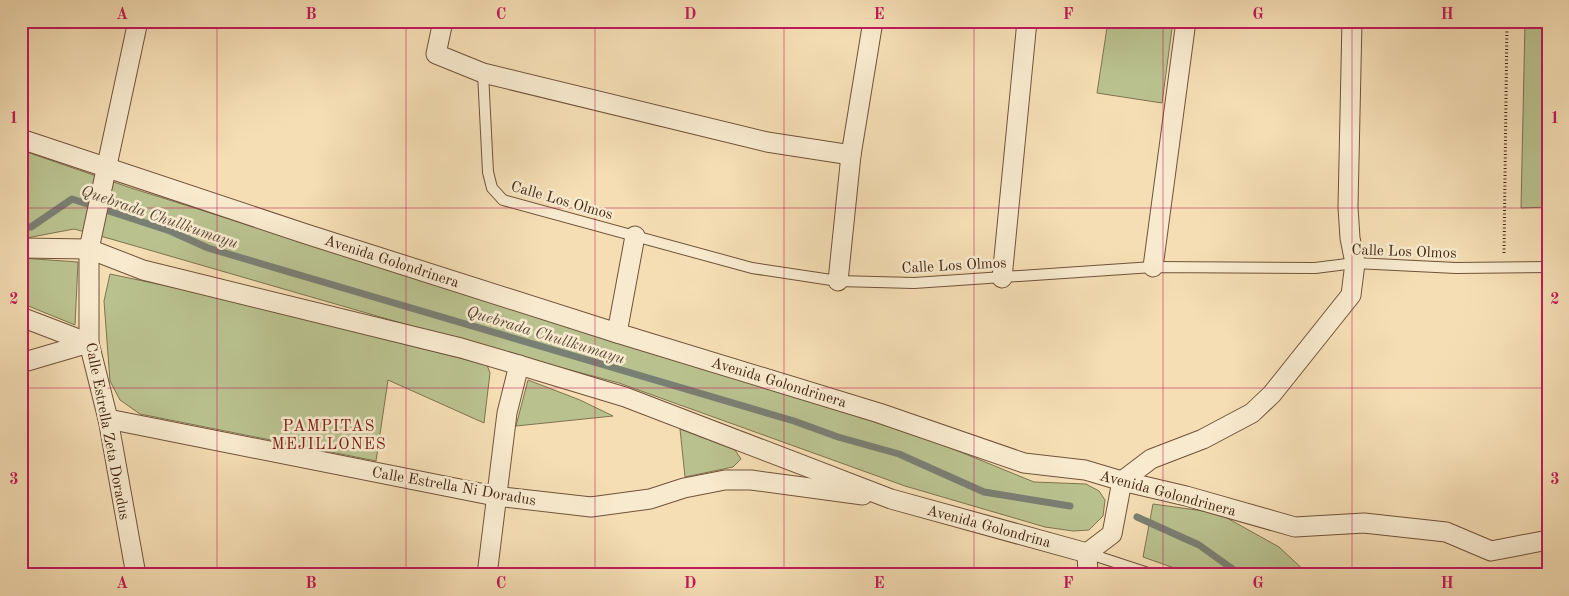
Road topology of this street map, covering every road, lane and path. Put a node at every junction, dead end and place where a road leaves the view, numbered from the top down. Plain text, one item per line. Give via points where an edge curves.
1 (138, 21) edge
2 (442, 21) edge
3 (873, 21) edge
4 (1027, 21) edge
5 (1186, 21) edge
6 (1352, 21) edge
7 (1507, 21) edge
8 (483, 73) junction
9 (21, 139) edge
10 (852, 155) junction
11 (105, 168) junction
12 (635, 236) junction
13 (21, 248) edge
14 (89, 249) junction
15 (1355, 263) junction
16 (1152, 267) junction
17 (1548, 267) edge
18 (1504, 268) junction
19 (1002, 278) junction
20 (838, 281) junction
21 (21, 317) edge
22 (617, 333) junction
23 (89, 343) junction
24 (21, 362) edge
25 (519, 365) junction
26 (108, 419) junction
27 (1122, 481) junction
28 (496, 496) junction
29 (891, 499) junction
30 (1548, 540) edge
31 (1086, 552) junction
32 (136, 575) edge
33 (487, 575) edge
34 (1088, 575) edge
35 (1154, 575) edge

1 - 11 street, Calle Estrella Zeta Doradus
2 - 8 street via 436,54
3 - 10 street
4 - 19 street
5 - 16 street
6 - 15 street via 1348,207
7 - 18 path
8 - 10 street via 767,142
8 - 12 lane, Calle Los Olmos via 488,172 492,188 503,200
9 - 11 street, Avenida Golondrinera
10 - 20 street
11 - 14 street, Calle Estrella Zeta Doradus
11 - 22 street, Avenida Golondrinera
12 - 20 lane, Calle Los Olmos via 752,268
12 - 22 street
13 - 14 street
14 - 23 street, Calle Estrella Zeta Doradus
14 - 25 street via 143,270
15 - 16 lane, Calle Los Olmos via 1315,268
15 - 18 lane, Calle Los Olmos
15 - 27 street via 1351,295 1272,394 1252,413 1203,439 1151,460
16 - 19 lane, Calle Los Olmos
17 - 18 lane, Calle Los Olmos
19 - 20 lane, Calle Los Olmos via 914,283
21 - 23 street
22 - 27 street, Avenida Golondrinera via 879,413 1024,463 1085,470
23 - 24 street
23 - 26 street, Calle Estrella Zeta Doradus
25 - 28 street via 507,413
25 - 29 street via 625,397
26 - 28 street, Calle Estrella Ni Doradus
26 - 32 street, Calle Estrella Zeta Doradus
27 - 30 street, Avenida Golondrinera via 1295,527 1364,523 1446,532 1491,551
27 - 31 street via 1112,534
28 - 29 street, Calle Estrella Ni Doradus via 592,506 650,499 725,480 751,480
28 - 33 street
29 - 31 street, Avenida Golondrina
31 - 34 street
31 - 35 lane

